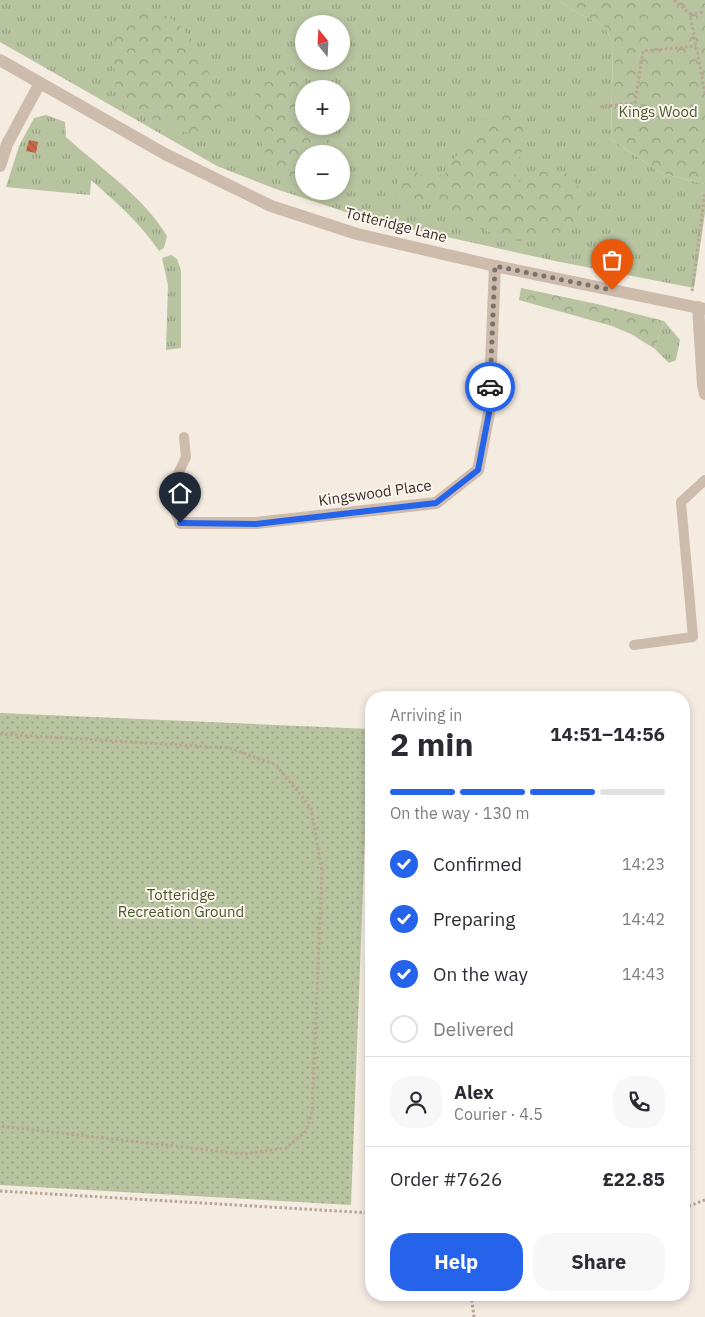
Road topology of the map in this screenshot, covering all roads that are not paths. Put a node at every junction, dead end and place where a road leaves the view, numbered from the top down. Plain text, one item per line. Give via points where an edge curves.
1 (0, 60) edge
2 (40, 83) junction
3 (0, 166) edge
4 (495, 266) junction
5 (698, 307) edge
6 (705, 394) edge
7 (184, 437) dead end
8 (705, 480) edge
9 (180, 523) joint
10 (634, 645) dead end

1 - 2 street, Totteridge Lane
2 - 3 street via 7,144
2 - 4 street, Totteridge Lane via 166,154 271,206 357,234
4 - 5 street, Totteridge Lane
4 - 9 street, Kingswood Place via 489,413 478,470 436,503 256,524
5 - 6 street
7 - 9 lane via 186,457 168,495
8 - 10 lane via 681,502 693,637

